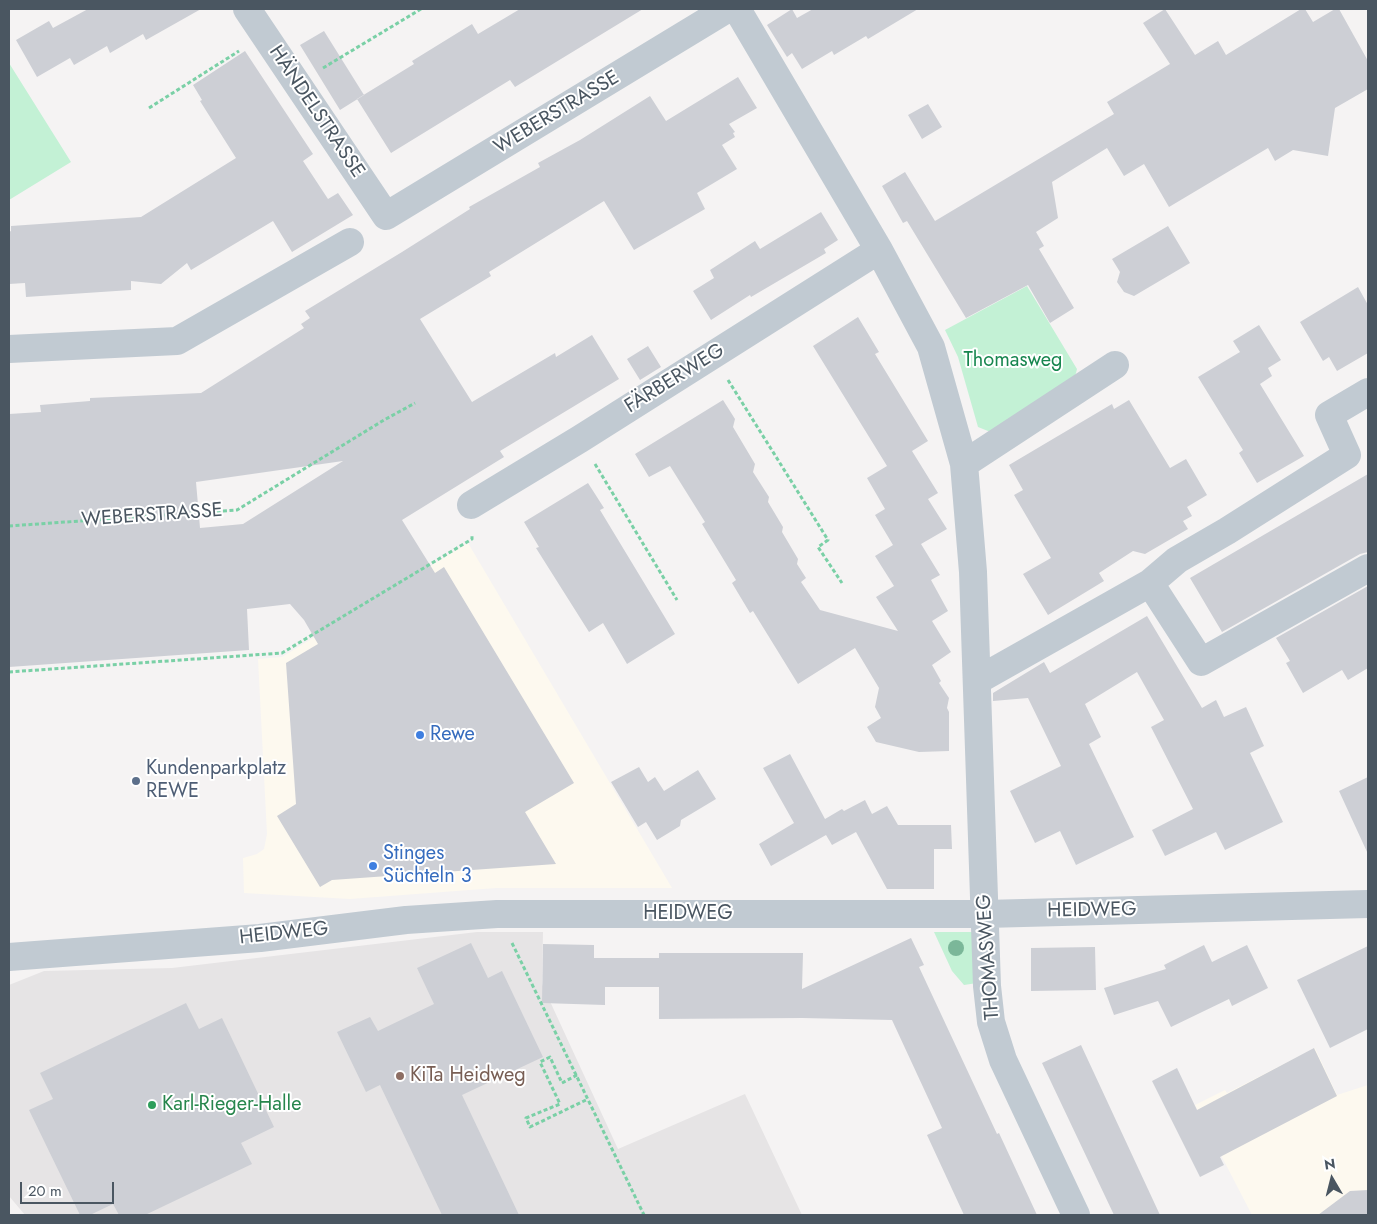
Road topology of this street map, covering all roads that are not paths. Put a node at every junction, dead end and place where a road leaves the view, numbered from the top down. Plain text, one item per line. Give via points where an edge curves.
1 (246, 9) edge
2 (727, 9) edge
3 (737, 9) edge
4 (386, 216) joint
5 (350, 242) dead end
6 (879, 250) junction
7 (9, 349) edge
8 (1115, 365) dead end
9 (1368, 392) edge
10 (964, 464) junction
11 (471, 505) road end
12 (1368, 568) edge
13 (1150, 583) junction
14 (978, 680) junction
15 (1368, 904) edge
16 (985, 914) junction
17 (9, 957) edge
18 (1076, 1215) edge

1 - 4 street, HÄNDELSTRASSE
2 - 4 street, WEBERSTRASSE
3 - 6 street, THOMASWEG
5 - 7 street via 177,341
6 - 10 street, THOMASWEG via 931,348
6 - 11 street, FÄRBERWEG
8 - 10 street
9 - 13 street via 1329,415 1347,455 1177,560
10 - 14 street, THOMASWEG
12 - 13 street via 1201,662
13 - 14 street
14 - 16 street, THOMASWEG
15 - 16 street, HEIDWEG
16 - 17 street, HEIDWEG via 496,914 406,920 260,938
16 - 18 street, THOMASWEG via 991,1022 1003,1060

